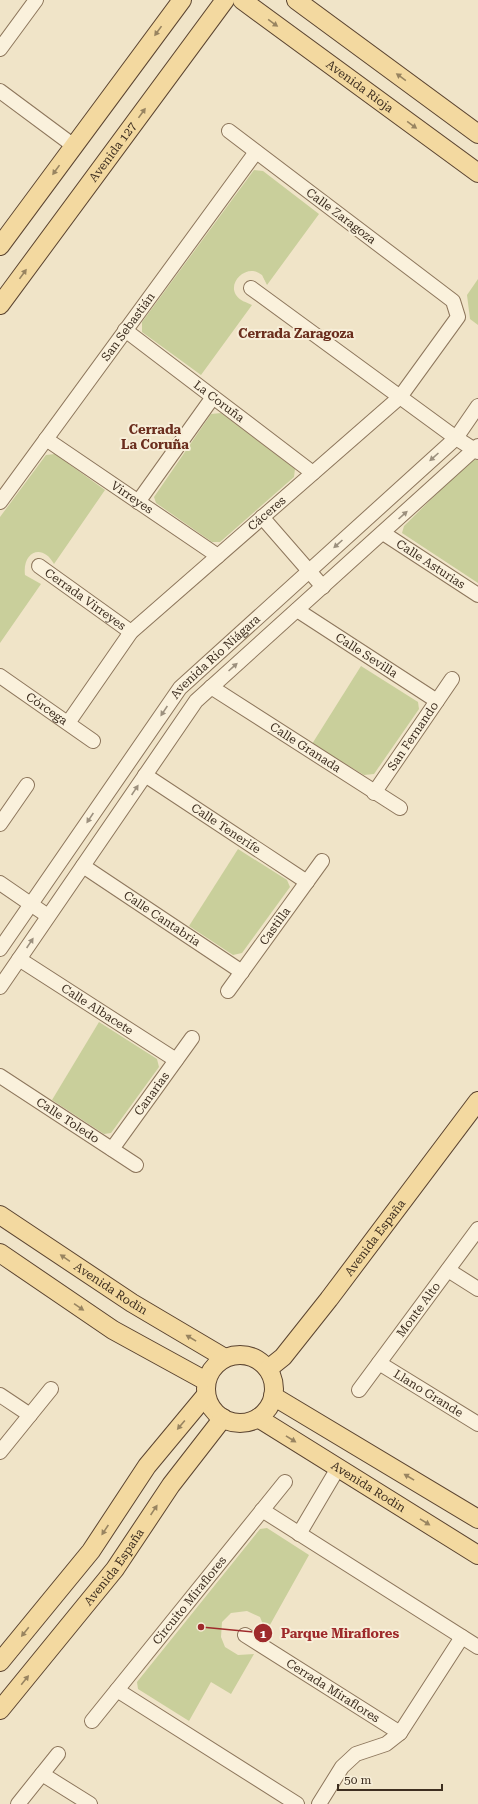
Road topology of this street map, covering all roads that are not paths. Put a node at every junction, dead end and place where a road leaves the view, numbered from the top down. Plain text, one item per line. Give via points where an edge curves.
1 (36, 0) edge
2 (182, 0) edge
3 (226, 0) edge
4 (242, 0) edge
5 (296, 0) edge
6 (0, 49) edge
7 (0, 91) edge
8 (229, 132) dead end
9 (478, 134) edge
10 (74, 146) junction
11 (256, 152) junction
12 (478, 173) edge
13 (0, 246) edge
14 (251, 288) dead end
15 (453, 301) joint
16 (0, 305) edge
17 (125, 330) junction
18 (213, 397) junction
19 (400, 397) junction
20 (478, 406) edge
21 (456, 438) junction
22 (46, 439) junction
23 (477, 449) edge
24 (313, 473) junction
25 (0, 502) edge
26 (138, 502) junction
27 (262, 517) junction
28 (383, 533) junction
29 (218, 556) junction
30 (39, 566) dead end
31 (308, 571) junction
32 (322, 587) junction
33 (478, 596) edge
34 (297, 610) junction
35 (131, 632) junction
36 (0, 676) edge
37 (452, 679) dead end
38 (211, 687) junction
39 (437, 701) junction
40 (68, 723) junction
41 (93, 741) dead end
42 (145, 775) junction
43 (27, 785) dead end
44 (374, 793) junction
45 (400, 808) dead end
46 (3, 815) edge
47 (322, 861) dead end
48 (83, 866) junction
49 (307, 882) junction
50 (0, 883) edge
51 (31, 904) junction
52 (48, 916) junction
53 (0, 949) edge
54 (19, 958) junction
55 (242, 972) junction
56 (0, 987) edge
57 (228, 991) dead end
58 (192, 1038) dead end
59 (176, 1060) junction
60 (0, 1076) edge
61 (478, 1101) edge
62 (112, 1149) junction
63 (136, 1165) dead end
64 (0, 1215) edge
65 (478, 1230) edge
66 (0, 1253) edge
67 (448, 1270) junction
68 (478, 1288) edge
69 (225, 1358) junction
70 (379, 1363) junction
71 (268, 1369) junction
72 (206, 1388) junction
73 (51, 1389) dead end
74 (359, 1390) dead end
75 (0, 1395) edge
76 (273, 1396) junction
77 (30, 1415) junction
78 (223, 1418) junction
79 (258, 1418) junction
80 (478, 1424) edge
81 (0, 1452) edge
82 (338, 1468) junction
83 (285, 1482) dead end
84 (262, 1510) junction
85 (478, 1519) edge
86 (299, 1534) junction
87 (478, 1555) edge
88 (245, 1635) dead end
89 (462, 1637) junction
90 (478, 1647) edge
91 (0, 1662) edge
92 (117, 1690) junction
93 (0, 1710) edge
94 (92, 1721) dead end
95 (400, 1733) junction
96 (58, 1754) dead end
97 (42, 1774) junction
98 (18, 1804) edge
99 (90, 1804) edge
100 (297, 1804) edge
101 (319, 1804) edge

1 - 6 street
2 -> 10 main road
16 -> 3 main road, Avenida 127
4 -> 12 main road, Avenida Rioja
9 -> 5 main road
7 - 10 street
8 - 11 street, Calle Zaragoza
10 -> 13 main road
11 - 15 street, Calle Zaragoza
11 - 17 street, San Sebastián
14 - 19 street
15 - 19 street, Cáceres via 458,316
17 - 18 street, La Coruña
17 - 22 street, San Sebastián
18 - 24 street, La Coruña
18 - 26 street
19 - 21 street
19 - 24 street, Cáceres
20 - 21 street, Avenida Río Niágara
21 - 23 street
21 -> 31 street, Avenida Río Niágara
22 - 25 street, San Sebastián
22 - 26 street, Virreyes
28 -> 23 street, Avenida Río Niágara
24 - 27 street, Cáceres
26 - 29 street, Virreyes
27 - 29 street, Cáceres
27 - 31 street
28 - 32 street, Avenida Río Niágara
28 - 33 street, Calle Asturias
29 - 35 street, Cáceres
30 - 35 street, Cerrada Virreyes
31 - 32 street
31 -> 51 street, Avenida Río Niágara via 180,688
32 - 34 street, Avenida Río Niágara
38 -> 34 street, Avenida Río Niágara
34 - 39 street, Calle Sevilla
35 - 40 street, Cáceres
36 - 40 street, Córcega
37 - 39 street, San Fernando
38 - 42 street, Avenida Río Niágara via 196,701
38 - 44 street, Calle Granada
39 - 44 street, San Fernando
40 - 41 street, Córcega
48 -> 42 street, Avenida Río Niágara
42 - 49 street, Calle Tenerife
43 - 46 street
44 - 45 street, Calle Granada
47 - 49 street, Castilla
48 - 52 street, Avenida Río Niágara
48 - 55 street, Calle Cantabria
49 - 55 street, Castilla
50 - 51 street
51 - 52 street
51 - 53 street, Avenida Río Niágara
54 -> 52 street, Avenida Río Niágara
54 - 56 street, Avenida Río Niágara
54 - 59 street, Calle Albacete
55 - 57 street, Castilla
58 - 59 street, Canarias
59 - 62 street, Canarias
60 - 62 street, Calle Toledo
61 - 71 main road, Avenida España via 329,1299 283,1357
62 - 63 street, Calle Toledo
69 -> 64 main road, Avenida Rodin via 132,1303
65 - 67 street, Monte Alto
66 -> 72 main road via 113,1330
67 - 68 street
67 - 70 street, Monte Alto
69 - 71 main road via 249,1356
69 - 72 main road via 210,1372
70 - 74 street, Monte Alto
70 - 80 street, Llano Grande
71 - 76 main road via 273,1382
72 - 78 main road via 209,1404
72 -> 91 main road via 147,1466 91,1551
73 - 77 street
75 - 77 street
76 - 79 main road via 268,1408
85 -> 76 main road
77 - 81 street
78 - 79 main road via 240,1423
93 -> 78 main road, Avenida España via 115,1570 171,1485
79 -> 82 main road, Avenida Rodin
82 - 86 street
82 -> 87 main road, Avenida Rodin
83 - 84 street, Circuito Miraflores
84 - 86 street
84 - 92 street, Circuito Miraflores
86 - 89 street
88 - 95 street, Cerrada Miraflores
89 - 90 street
89 - 95 street
92 - 94 street, Circuito Miraflores
92 - 100 street
95 - 101 street via 386,1744 356,1754 342,1767
96 - 97 street
97 - 98 street
97 - 99 street

